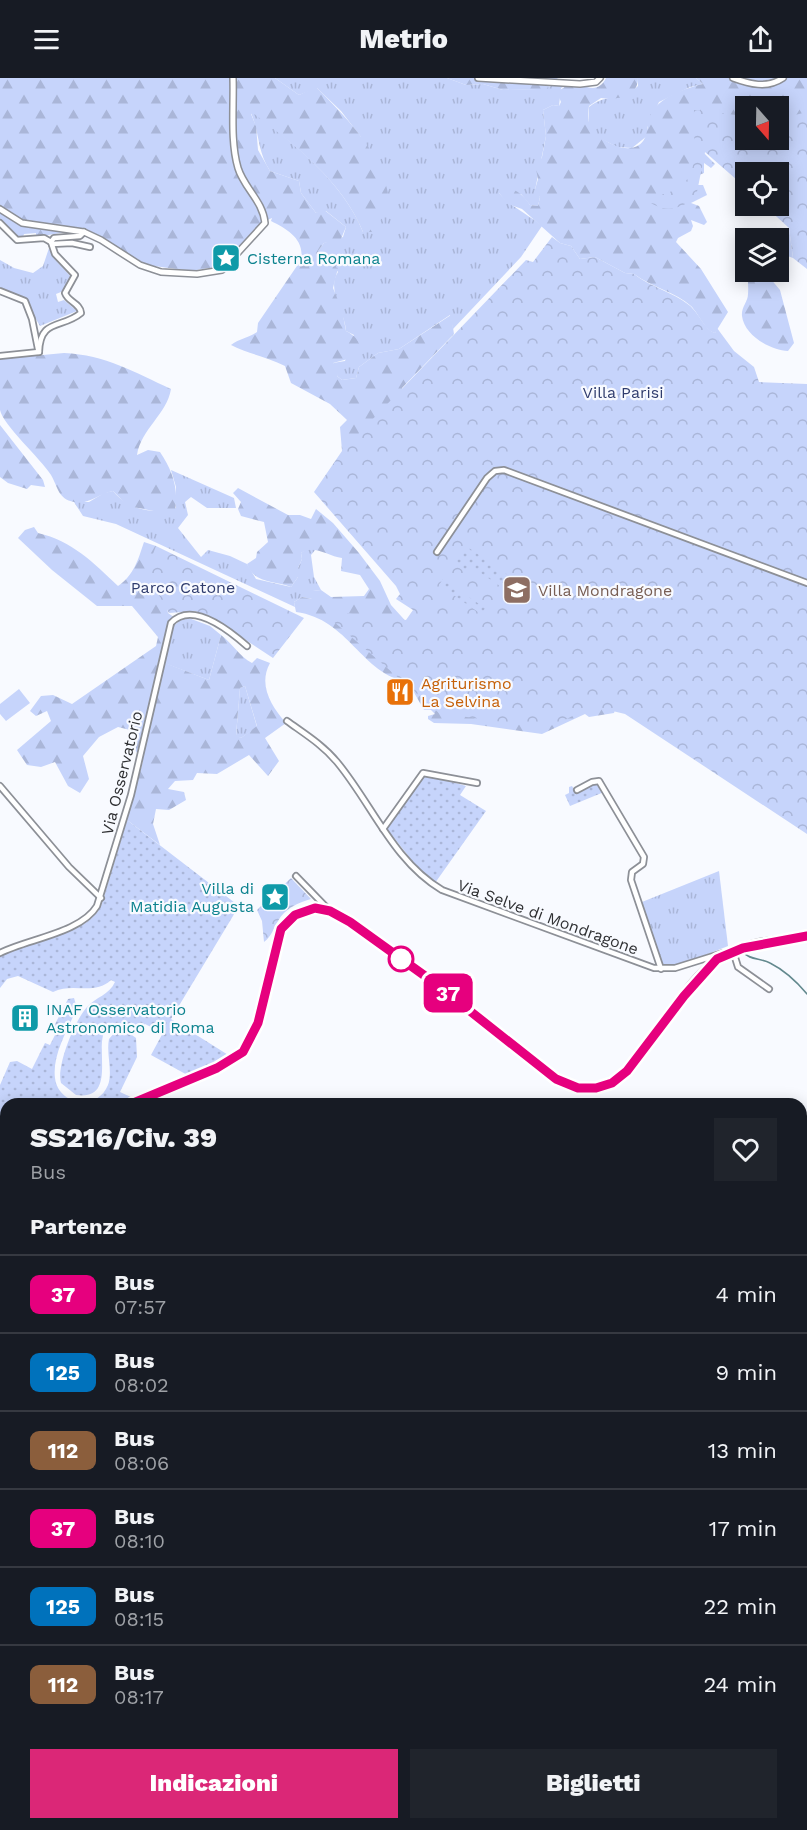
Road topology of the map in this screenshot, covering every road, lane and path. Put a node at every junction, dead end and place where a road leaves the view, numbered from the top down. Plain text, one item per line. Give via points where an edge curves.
1 (233, 78) edge
2 (477, 78) edge
3 (600, 78) edge
4 (733, 78) edge
5 (783, 78) edge
6 (0, 209) edge
7 (0, 223) edge
8 (84, 232) junction
9 (51, 243) junction
10 (90, 247) dead end
11 (0, 293) edge
12 (39, 352) junction
13 (0, 356) edge
14 (437, 552) dead end
15 (807, 582) edge
16 (248, 646) dead end
17 (287, 721) dead end
18 (477, 783) dead end
19 (0, 786) edge
20 (577, 790) dead end
21 (383, 829) junction
22 (296, 876) dead end
23 (101, 898) junction
24 (330, 911) junction
25 (807, 936) edge
26 (733, 950) junction
27 (0, 953) edge
28 (661, 969) junction
29 (769, 989) dead end
30 (145, 1098) edge

1 - 8 street via 236,160 240,174 262,208 265,223 222,270 203,274 161,272 140,265
2 - 3 street via 580,84
4 - 5 street via 764,85
6 - 8 street via 22,224
7 - 9 street via 17,240 44,238
8 - 9 street via 80,236 54,238
9 - 10 street
9 - 12 street via 55,254 75,275 65,293 81,313 46,330 41,335
11 - 12 street via 22,298 26,304
12 - 13 street
14 - 15 street via 490,474 504,470
16 - 23 street, Via Osservatorio via 196,615 180,616 169,626 131,795
17 - 21 street, Via Selve di Mondragone via 333,758
18 - 21 street via 424,772
19 - 23 street via 69,867
20 - 28 street, Via Selve di Mondragone via 599,781 644,857 633,870 631,880
21 - 28 street, Via Selve di Mondragone via 417,870 447,892
22 - 24 street
23 - 27 street, Via Osservatorio via 94,911 80,923
24 - 26 main road via 432,981 556,1079 578,1088 604,1086 623,1075 711,964
24 - 30 main road via 305,910 281,929 258,1023 243,1052 217,1068
25 - 26 main road
26 - 28 street, Via Selve di Mondragone via 685,966
26 - 29 street via 738,967

